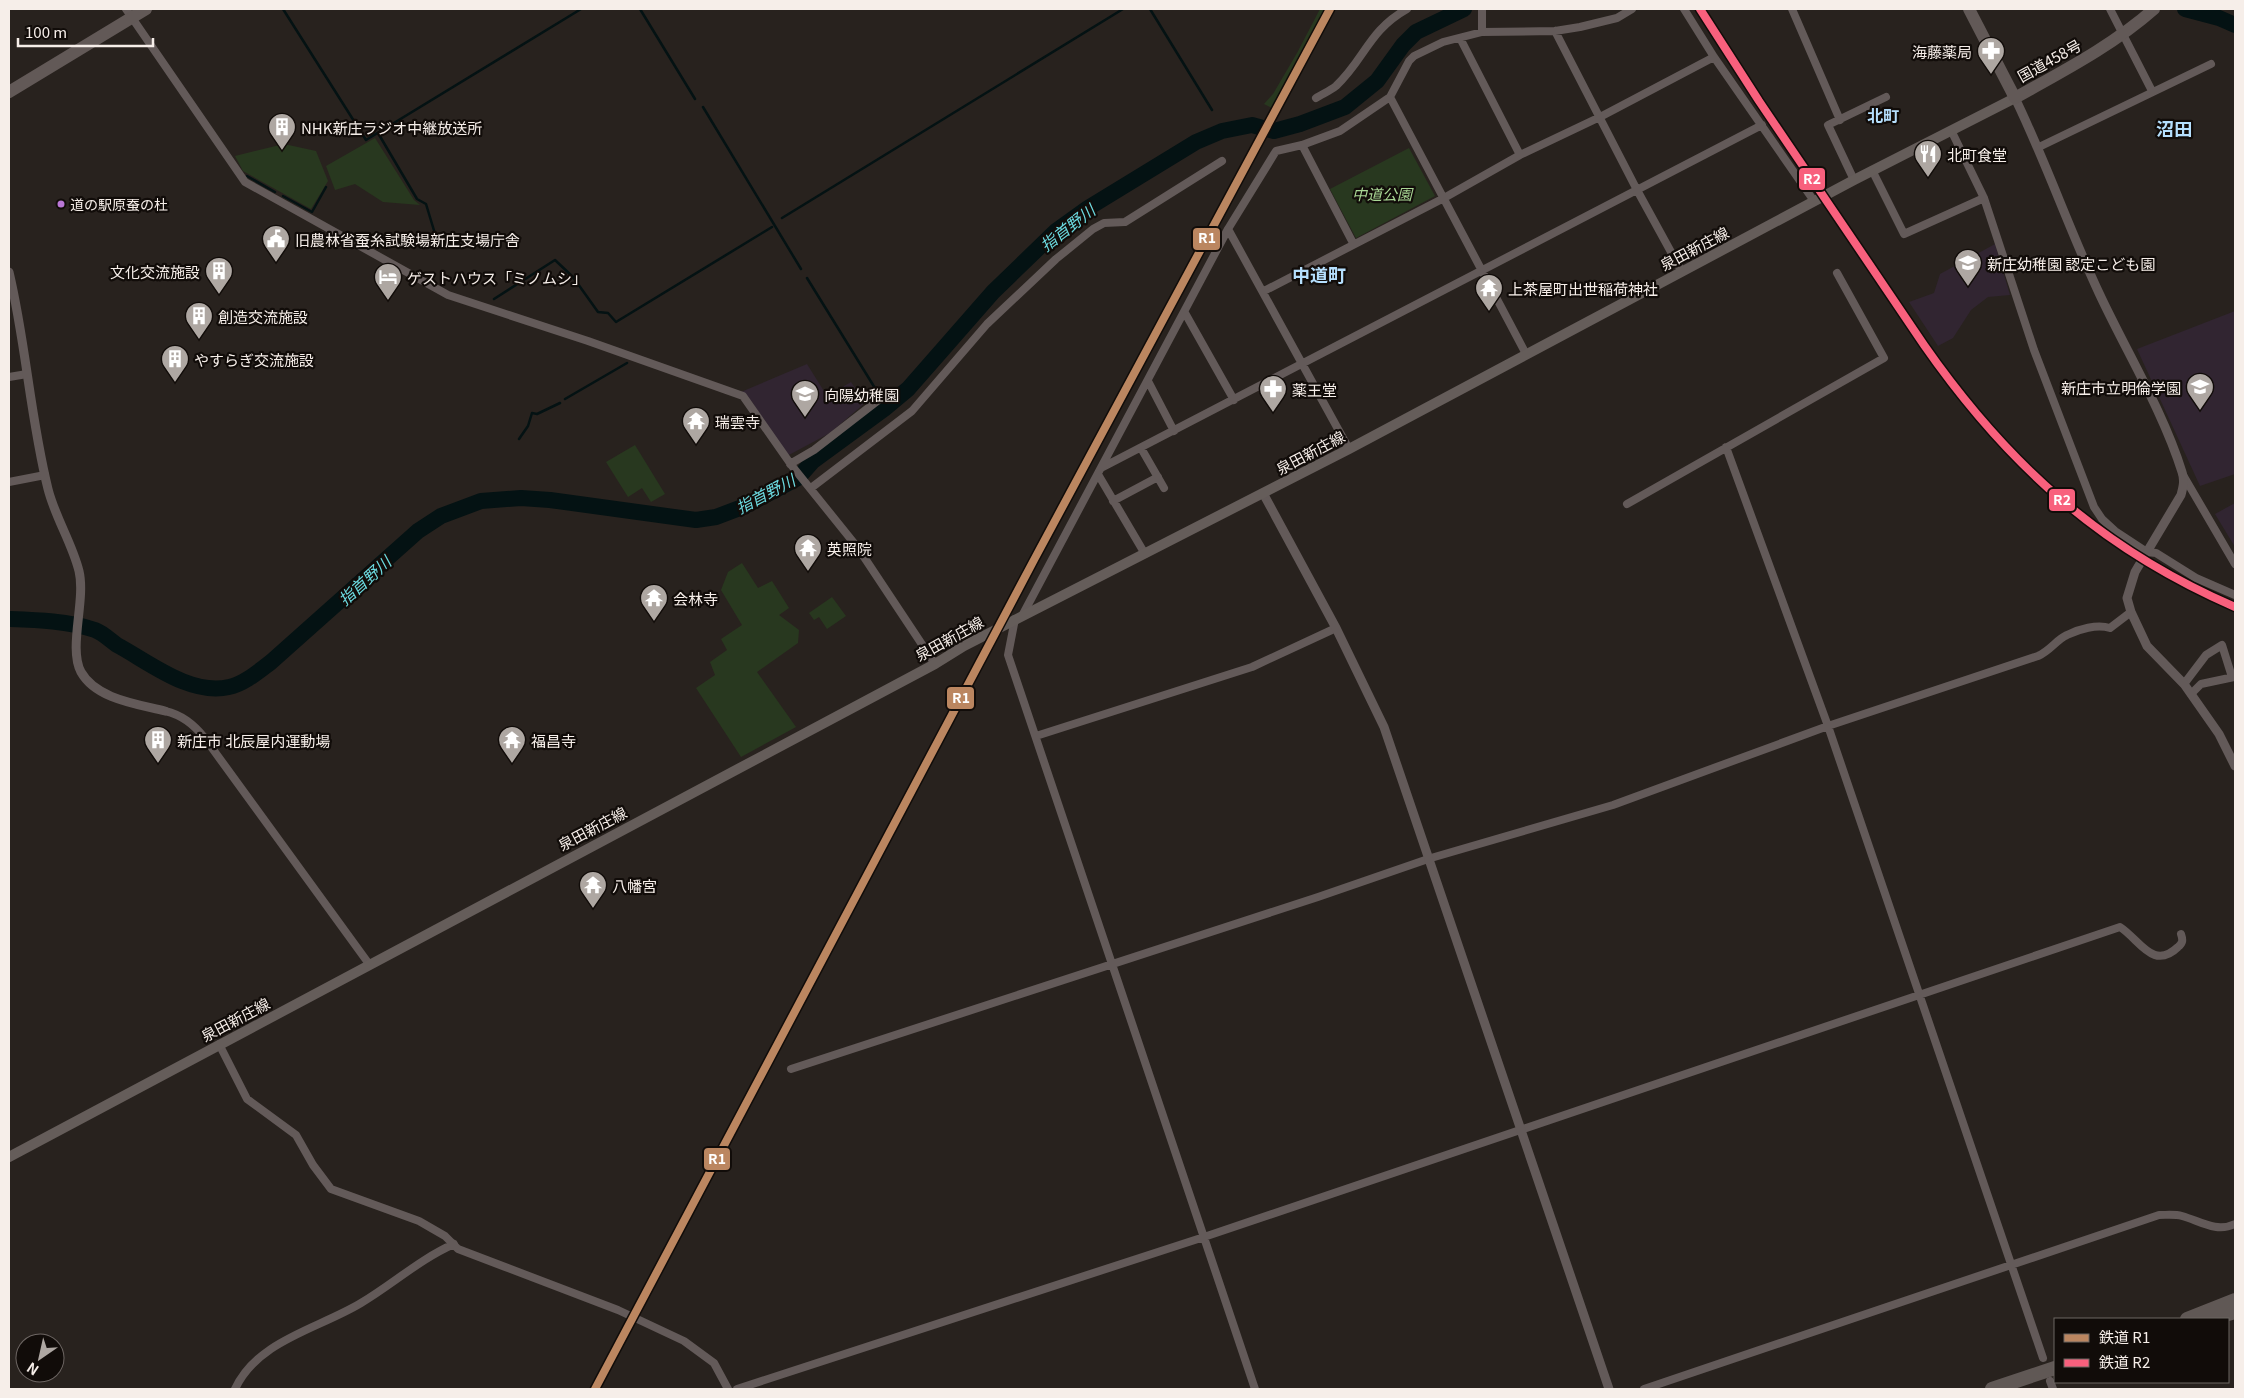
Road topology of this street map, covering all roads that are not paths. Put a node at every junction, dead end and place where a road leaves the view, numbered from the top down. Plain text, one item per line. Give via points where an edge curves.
1 (146, 9) edge
2 (1407, 9) edge
3 (1482, 9) edge
4 (1632, 9) edge
5 (1684, 9) edge
6 (1792, 9) edge
7 (1969, 9) edge
8 (2110, 9) edge
9 (2150, 12) edge
10 (129, 13) edge
11 (1555, 31) junction
12 (1482, 32) junction
13 (2122, 35) junction
14 (1460, 38) junction
15 (1714, 57) junction
16 (2211, 64) dead end
17 (2152, 91) junction
18 (9, 92) edge
19 (1390, 97) junction
20 (1886, 97) dead end
21 (1316, 98) dead end
22 (2015, 98) junction
23 (1600, 117) junction
24 (1840, 120) junction
25 (1762, 125) junction
26 (1951, 130) junction
27 (1302, 145) junction
28 (2039, 147) junction
29 (1520, 155) junction
30 (1222, 161) dead end
31 (1872, 170) junction
32 (1854, 180) junction
33 (1637, 190) junction
34 (1444, 198) junction
35 (1984, 198) junction
36 (1814, 201) junction
37 (1228, 230) junction
38 (1353, 243) junction
39 (1481, 270) junction
40 (9, 272) edge
41 (1682, 272) junction
42 (1838, 273) dead end
43 (1264, 291) junction
44 (1185, 313) junction
45 (1526, 354) junction
46 (1303, 365) junction
47 (27, 374) junction
48 (9, 377) edge
49 (1148, 381) junction
50 (885, 395) dead end
51 (1234, 400) junction
52 (1174, 431) junction
53 (1726, 446) junction
54 (1141, 448) junction
55 (1349, 449) junction
56 (791, 465) junction
57 (1103, 467) junction
58 (2182, 473) junction
59 (45, 475) junction
60 (1098, 476) junction
61 (1158, 477) junction
62 (9, 482) edge
63 (811, 488) junction
64 (1164, 488) dead end
65 (1263, 494) junction
66 (1113, 501) junction
67 (1627, 504) dead end
68 (2147, 552) junction
69 (1145, 554) junction
70 (2234, 560) edge
71 (2235, 595) edge
72 (2131, 612) junction
73 (1018, 618) junction
74 (1336, 628) junction
75 (935, 664) junction
76 (2233, 677) edge
77 (2184, 684) junction
78 (2191, 694) junction
79 (165, 711) joint
80 (1828, 726) junction
81 (1036, 736) junction
82 (2235, 766) edge
83 (1431, 858) junction
84 (2181, 934) dead end
85 (369, 964) junction
86 (1111, 964) junction
87 (1919, 996) junction
88 (219, 1044) junction
89 (791, 1069) dead end
90 (1521, 1129) junction
91 (9, 1157) edge
92 (2235, 1224) edge
93 (1204, 1237) junction
94 (454, 1244) junction
95 (2012, 1265) junction
96 (2235, 1300) edge
97 (2235, 1306) edge
98 (2235, 1312) edge
99 (2190, 1318) edge
100 (2200, 1318) edge
101 (2214, 1318) edge
102 (2043, 1358) dead end
103 (2054, 1368) edge
104 (235, 1389) edge
105 (728, 1389) edge
106 (737, 1389) edge
107 (1255, 1389) edge
108 (1609, 1389) edge
109 (1644, 1389) edge
110 (1992, 1389) edge

1 - 10 highway
2 - 21 street via 1389,19 1335,87
3 - 12 street
4 - 11 street via 1617,18
5 - 15 street
6 - 24 street
7 - 22 highway, 国道458号
8 - 13 street
9 - 13 highway, 国道458号
10 - 18 highway
10 - 56 street via 244,182 448,295 743,396
11 - 12 street
11 - 23 street
12 - 14 street
13 - 17 street
13 - 22 highway, 国道458号
14 - 19 street via 1414,56
14 - 29 street
15 - 23 street
15 - 25 street
16 - 17 street
17 - 28 street
19 - 27 street via 1340,131
19 - 34 street
20 - 24 street
22 - 26 main road, 泉田新庄線
22 - 28 street
23 - 29 street
23 - 33 street
24 - 32 street via 1828,125
25 - 33 street
25 - 36 street
26 - 31 main road, 泉田新庄線
26 - 35 street
27 - 37 street via 1276,151
27 - 38 street
28 - 58 street via 2098,291 2157,412
29 - 34 street
30 - 63 street via 1125,222 1104,223 1093,229 987,324 912,411
31 - 32 main road, 泉田新庄線
31 - 35 street via 1904,234
32 - 36 main road, 泉田新庄線
33 - 39 street
33 - 41 street
34 - 38 street
34 - 39 street
35 - 68 street via 2034,350 2094,507 2115,531
36 - 41 main road, 泉田新庄線
37 - 43 street
37 - 44 street
38 - 43 street
39 - 45 street
39 - 46 street
40 - 47 street
41 - 45 main road, 泉田新庄線
42 - 53 street via 1884,358
43 - 46 street
44 - 49 street
44 - 51 street
45 - 55 main road, 泉田新庄線
46 - 51 street
46 - 55 street
47 - 48 street
47 - 59 street
49 - 52 street
49 - 57 street
50 - 56 street
51 - 52 street
52 - 54 street
53 - 67 street
53 - 80 street
54 - 57 street
54 - 61 street
55 - 65 main road, 泉田新庄線
56 - 63 street
57 - 60 street
58 - 68 street via 2181,495
58 - 70 street
59 - 62 street
59 - 79 street via 78,570 81,588 76,660 82,674 111,696
60 - 66 street
60 - 73 street
61 - 64 street
61 - 66 street
63 - 75 street via 858,548
65 - 69 main road, 泉田新庄線
65 - 74 street
66 - 69 street
68 - 71 street via 2156,553 2196,578
68 - 72 street via 2135,572 2127,598
69 - 73 main road, 泉田新庄線
72 - 77 street via 2147,646
72 - 80 street via 2110,628 2092,627 2066,635 2049,651 2038,656
73 - 75 main road, 泉田新庄線
73 - 81 street via 1008,655
74 - 81 street via 1252,668
74 - 83 street via 1384,727
75 - 85 main road, 泉田新庄線
76 - 77 street via 2222,645 2202,660
76 - 78 street via 2201,684
77 - 78 street
78 - 82 street via 2219,734
79 - 85 street via 187,720 204,737
80 - 83 street via 1613,805
80 - 87 street
81 - 86 street
83 - 86 street
83 - 90 street
84 - 87 street via 2181,944 2170,955 2158,956 2144,949 2120,928
85 - 88 main road, 泉田新庄線
86 - 89 street
86 - 93 street
87 - 90 street
87 - 95 street
88 - 91 main road, 泉田新庄線
88 - 94 street via 247,1098 296,1135 331,1189 419,1222
90 - 93 street
90 - 108 street
92 - 95 street via 2229,1227 2210,1226 2182,1216 2159,1216
93 - 106 street
93 - 107 street
94 - 104 street via 430,1255 361,1303 265,1352 244,1371
94 - 105 street via 618,1310 684,1341 714,1363
95 - 102 street
95 - 109 street
96 - 99 highway
97 - 100 highway
98 - 101 highway
103 - 110 highway

